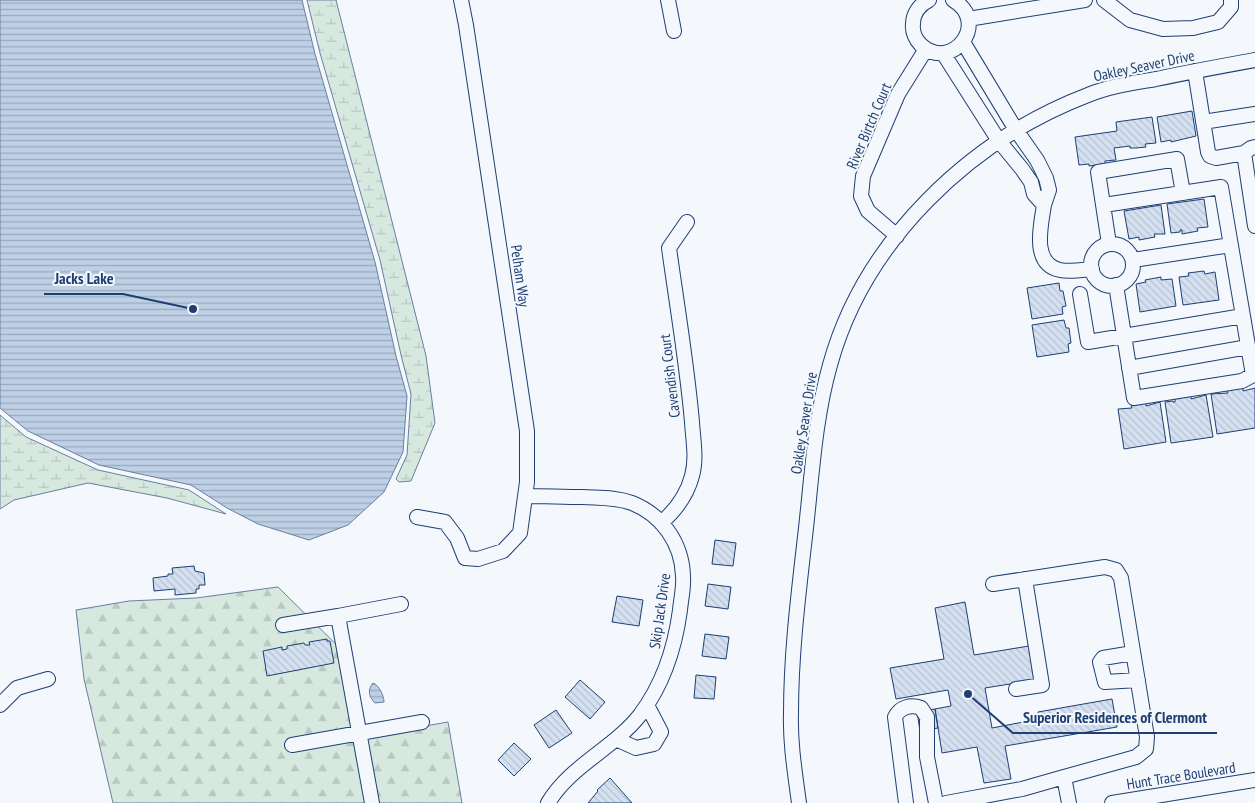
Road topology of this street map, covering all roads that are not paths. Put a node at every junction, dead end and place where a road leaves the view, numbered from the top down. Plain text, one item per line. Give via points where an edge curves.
1 (461, 0) edge
2 (668, 0) edge
3 (929, 0) edge
4 (953, 0) edge
5 (1085, 0) edge
6 (1104, 0) edge
7 (1232, 0) edge
8 (1010, 6) edge
9 (968, 19) junction
10 (674, 31) dead end
11 (963, 42) junction
12 (926, 49) junction
13 (942, 53) junction
14 (1255, 60) edge
15 (1195, 71) junction
16 (984, 79) junction
17 (966, 90) junction
18 (1255, 114) edge
19 (1203, 122) junction
20 (1016, 130) junction
21 (999, 141) junction
22 (1249, 150) edge
23 (1183, 193) junction
24 (1044, 205) junction
25 (1104, 205) junction
26 (687, 222) dead end
27 (1255, 226) edge
28 (897, 236) junction
29 (1109, 244) junction
30 (1231, 245) junction
31 (1133, 260) junction
32 (1092, 269) junction
33 (1116, 285) junction
34 (1080, 294) dead end
35 (1243, 316) junction
36 (1124, 336) junction
37 (1250, 342) edge
38 (1253, 367) edge
39 (1129, 368) junction
40 (526, 496) junction
41 (417, 517) dead end
42 (661, 522) junction
43 (1025, 579) junction
44 (994, 584) dead end
45 (401, 604) dead end
46 (338, 616) junction
47 (283, 625) dead end
48 (1133, 653) junction
49 (48, 679) dead end
50 (1138, 680) junction
51 (1016, 689) dead end
52 (0, 705) edge
53 (646, 705) junction
54 (422, 722) dead end
55 (359, 734) junction
56 (616, 739) junction
57 (292, 745) dead end
58 (1064, 777) junction
59 (1255, 780) edge
60 (372, 803) edge
61 (548, 803) edge
62 (800, 803) edge
63 (906, 803) edge
64 (936, 803) edge
65 (946, 803) edge
66 (1069, 803) edge
67 (1112, 803) edge

1 - 40 street, Pelham Way via 527,431
2 - 10 street
3 - 12 street via 918,9 912,26 914,35
4 - 9 street via 965,11
5 - 8 street
6 - 7 street via 1130,20 1162,29 1193,28 1218,22 1231,7
8 - 9 street
9 - 11 street via 969,27
11 - 13 street via 957,48
11 - 16 street
12 - 13 street
12 - 28 street, River Birtch Court via 898,94 863,176 861,196 868,211
13 - 17 street
14 - 15 street, Oakley Seaver Drive
15 - 19 street
15 - 20 street, Oakley Seaver Drive via 1089,94
16 - 17 street
16 - 20 street
17 - 21 street
18 - 19 street
19 - 22 street via 1210,156 1216,158
20 - 21 street, Oakley Seaver Drive
20 - 24 street via 1046,178 1049,190
21 - 24 street via 1022,169 1034,194
21 - 28 street, Oakley Seaver Drive via 951,177 921,206
22 - 27 street
23 - 25 street
23 - 25 street via 1177,159 1098,172
23 - 30 street via 1221,186
24 - 32 street via 1041,254 1050,266 1060,270
25 - 29 street
26 - 42 street, Cavendish Court via 669,248 690,395 695,459 693,474 681,502
28 - 62 street, Oakley Seaver Drive via 876,264 855,302 824,388 793,653 790,715
29 - 31 street via 1124,247
29 - 32 street via 1094,253
30 - 31 street
30 - 35 street
31 - 33 street via 1130,277
32 - 33 street via 1097,280
33 - 36 street
34 - 36 street via 1088,342
35 - 36 street
35 - 37 street
36 - 39 street
37 - 38 street
37 - 39 street
38 - 39 street via 1252,374 1242,381 1134,398
40 - 41 street, Pelham Way via 520,533 503,551 478,559 466,558 445,522
40 - 42 street, Skip Jack Drive via 614,498 643,508
42 - 53 street, Skip Jack Drive via 682,561 683,587 671,657 664,676
43 - 44 street
43 - 48 street via 1105,567 1116,570 1121,578
43 - 51 street via 1042,685
45 - 46 street
46 - 47 street
46 - 55 street
48 - 50 street
48 - 50 street via 1103,658 1100,662 1105,682
49 - 52 street via 17,688
50 - 58 street via 1146,750 1136,757
53 - 56 street, Skip Jack Drive
53 - 56 street via 661,732 654,744 636,748
54 - 55 street
55 - 57 street
55 - 60 street
56 - 61 street, Skip Jack Drive via 563,782
58 - 65 street via 1022,789
58 - 66 street
59 - 67 street, Hunt Trace Boulevard
63 - 64 street via 895,717 902,709 913,706 921,708 926,717 927,757

